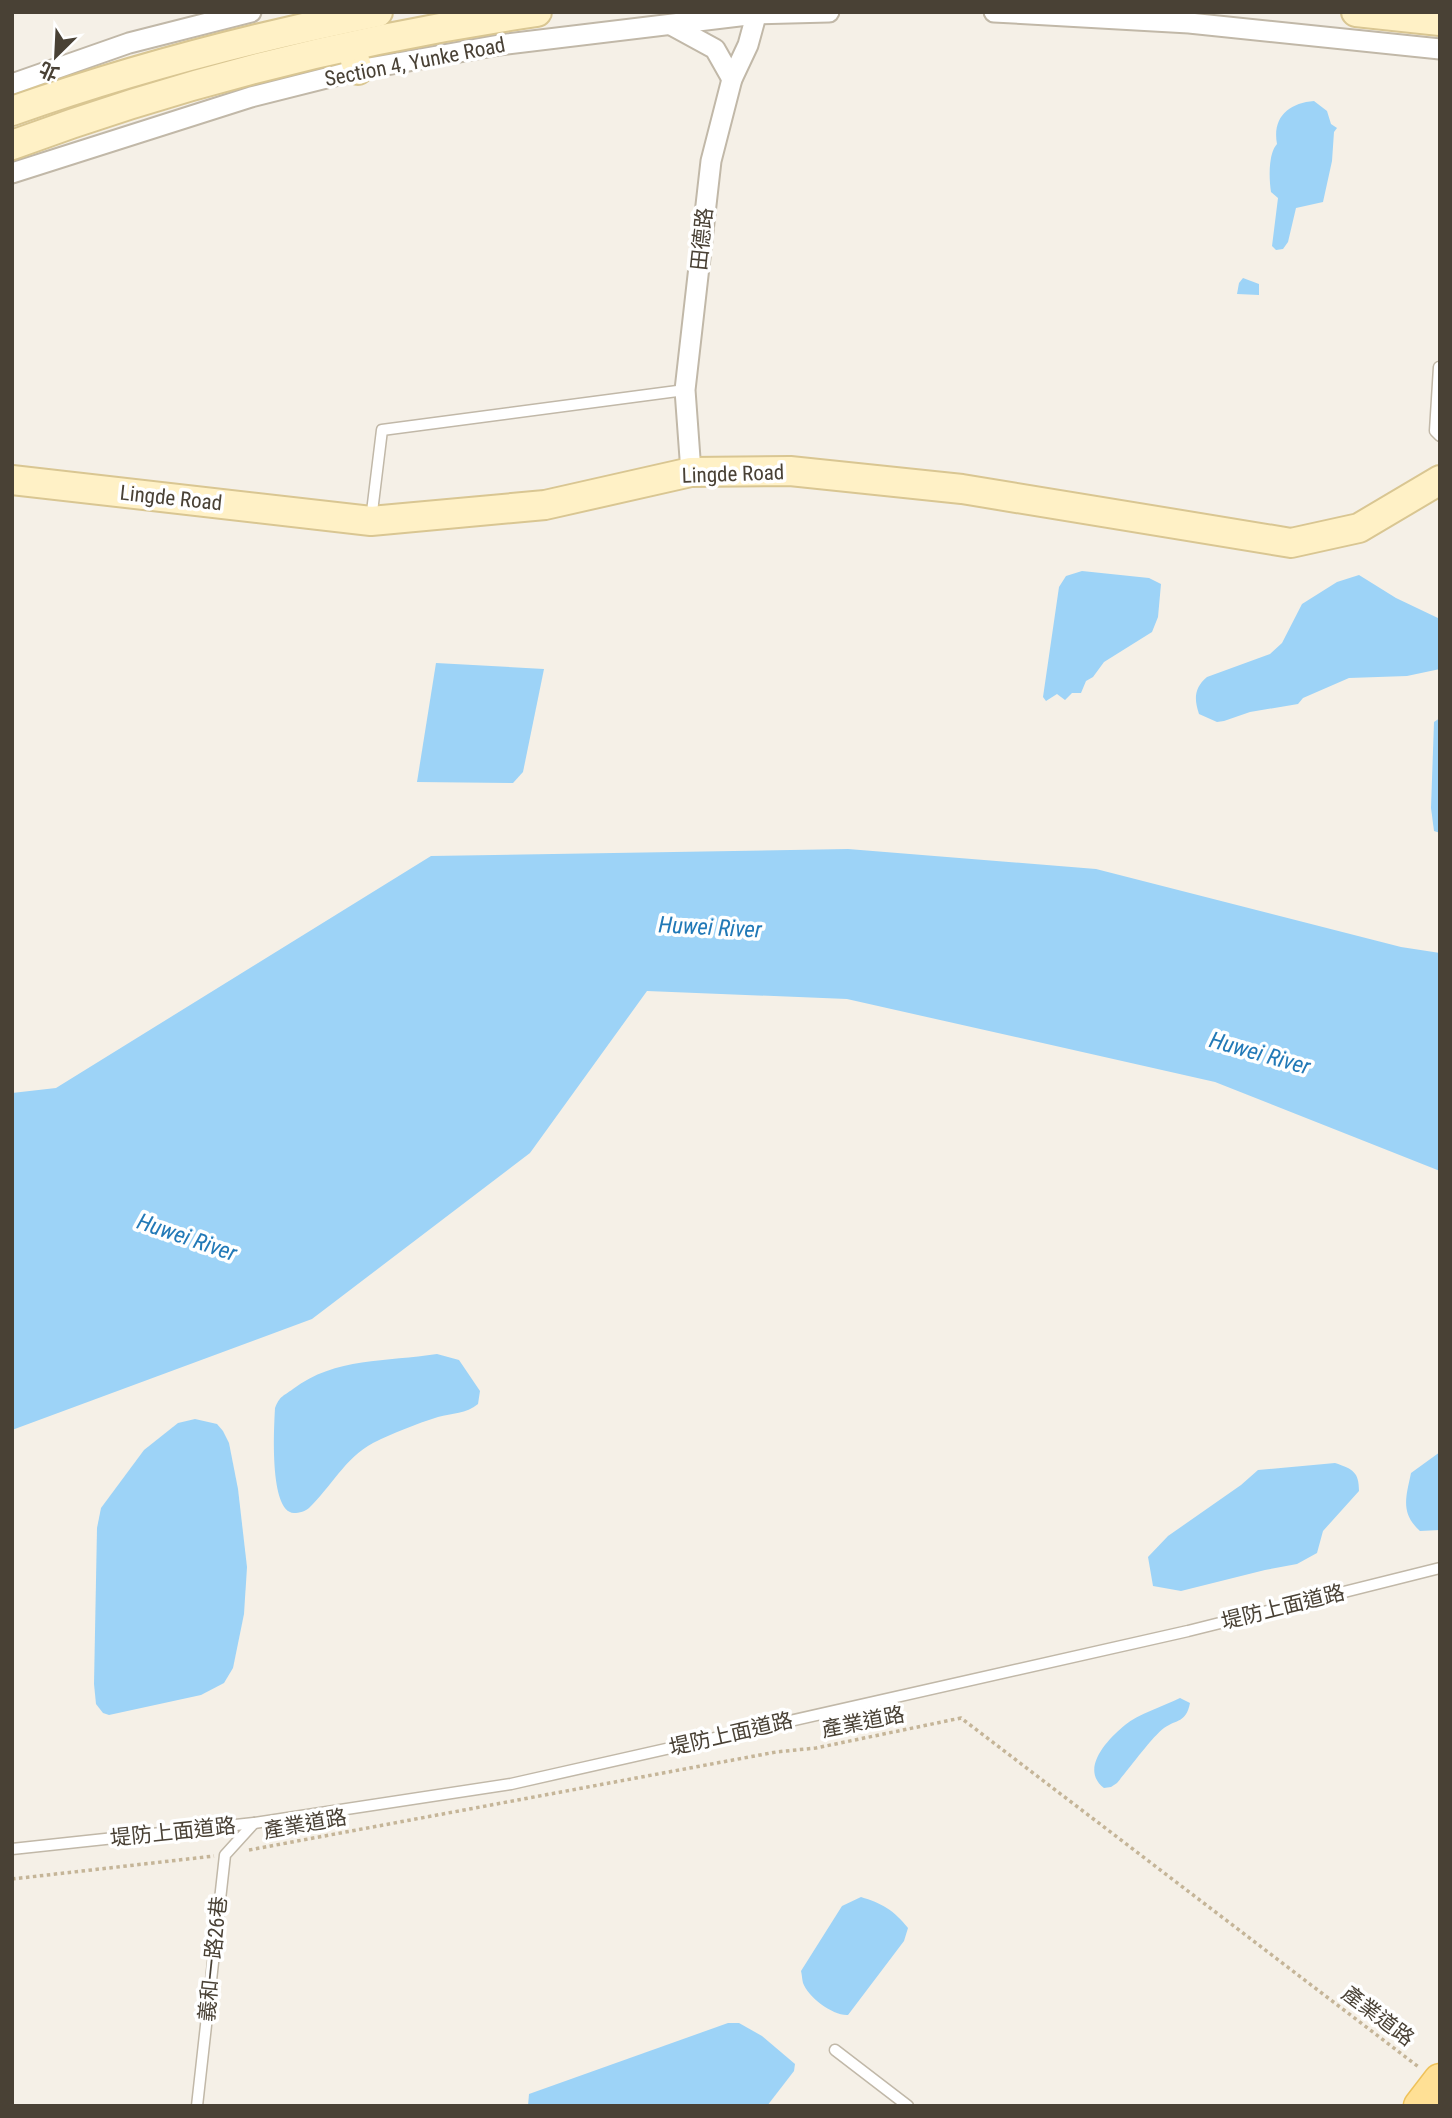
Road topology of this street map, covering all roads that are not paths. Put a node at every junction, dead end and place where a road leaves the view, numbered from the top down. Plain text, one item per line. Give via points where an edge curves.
1 (251, 12) edge
2 (377, 12) edge
3 (537, 12) edge
4 (829, 12) edge
5 (994, 12) edge
6 (1356, 12) edge
7 (757, 13) edge
8 (1440, 21) edge
9 (671, 25) junction
10 (1440, 49) edge
11 (354, 58) junction
12 (732, 79) junction
13 (12, 84) edge
14 (12, 111) edge
15 (12, 145) edge
16 (12, 173) edge
17 (1439, 368) edge
18 (685, 390) junction
19 (1440, 436) edge
20 (691, 472) junction
21 (12, 480) edge
22 (1440, 480) edge
23 (371, 521) junction
24 (1440, 1568) edge
25 (254, 1823) junction
26 (12, 1849) edge
27 (835, 2050) dead end
28 (197, 2106) edge
29 (908, 2106) edge

1 - 13 street via 128,43
2 - 14 street via 180,58
3 - 11 street, Section 4, Yunke Road
4 - 7 street, Section 4, Yunke Road
5 - 10 street via 1189,23
6 - 8 street
7 - 9 street, Section 4, Yunke Road
7 - 12 street, 田德路
9 - 11 street, Section 4, Yunke Road
9 - 12 street via 715,49
11 - 15 street, Section 4, Yunke Road via 263,66 79,120
11 - 16 street, Section 4, Yunke Road via 251,97
12 - 18 street, 田德路 via 711,160
17 - 19 lane via 1435,431
18 - 20 street, 田德路
18 - 23 lane via 382,430
20 - 22 street, Lingde Road via 790,471 962,489 1291,543 1359,528
20 - 23 street, Lingde Road via 545,505
21 - 23 street, Lingde Road
24 - 25 lane, 堤防上面道路 via 1175,1634 512,1784
25 - 26 lane, 堤防上面道路
25 - 28 lane, 義和一路26巷 via 225,1854
27 - 29 lane

